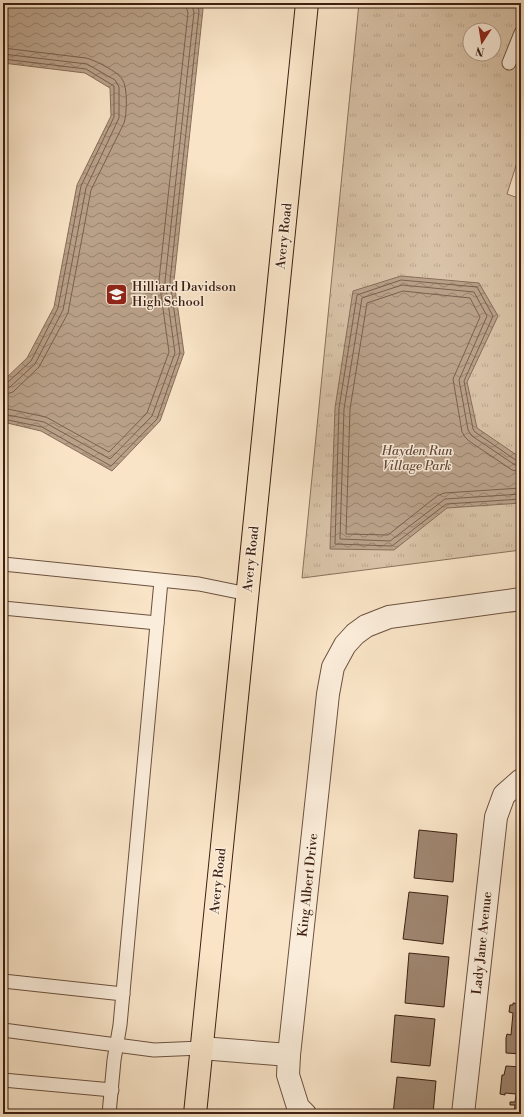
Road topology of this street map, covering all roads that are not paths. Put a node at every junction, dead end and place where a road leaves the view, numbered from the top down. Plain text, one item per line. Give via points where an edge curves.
1 (307, 3) edge
2 (521, 32) edge
3 (509, 63) dead end
4 (3, 564) edge
5 (161, 580) junction
6 (248, 594) junction
7 (521, 599) edge
8 (3, 608) edge
9 (157, 623) junction
10 (521, 780) edge
11 (3, 981) edge
12 (123, 994) junction
13 (3, 1030) edge
14 (116, 1045) junction
15 (201, 1048) junction
16 (289, 1055) junction
17 (3, 1080) edge
18 (112, 1090) junction
19 (109, 1114) edge
20 (195, 1114) edge
21 (305, 1114) edge
22 (463, 1114) edge

1 - 6 main road, Avery Road
2 - 3 lane
4 - 5 lane
5 - 6 lane via 199,584
5 - 9 lane
6 - 15 main road, Avery Road
7 - 16 street, King Albert Drive via 388,617 366,626 355,634 345,645 333,667
8 - 9 lane
9 - 12 lane
10 - 22 street, Lady Jane Avenue via 504,795 496,817
11 - 12 lane
12 - 14 lane
13 - 14 lane
14 - 15 lane via 154,1050
14 - 18 lane
15 - 16 street
15 - 20 main road, Avery Road
16 - 21 street, King Albert Drive via 288,1075 298,1107
17 - 18 lane
18 - 19 lane

